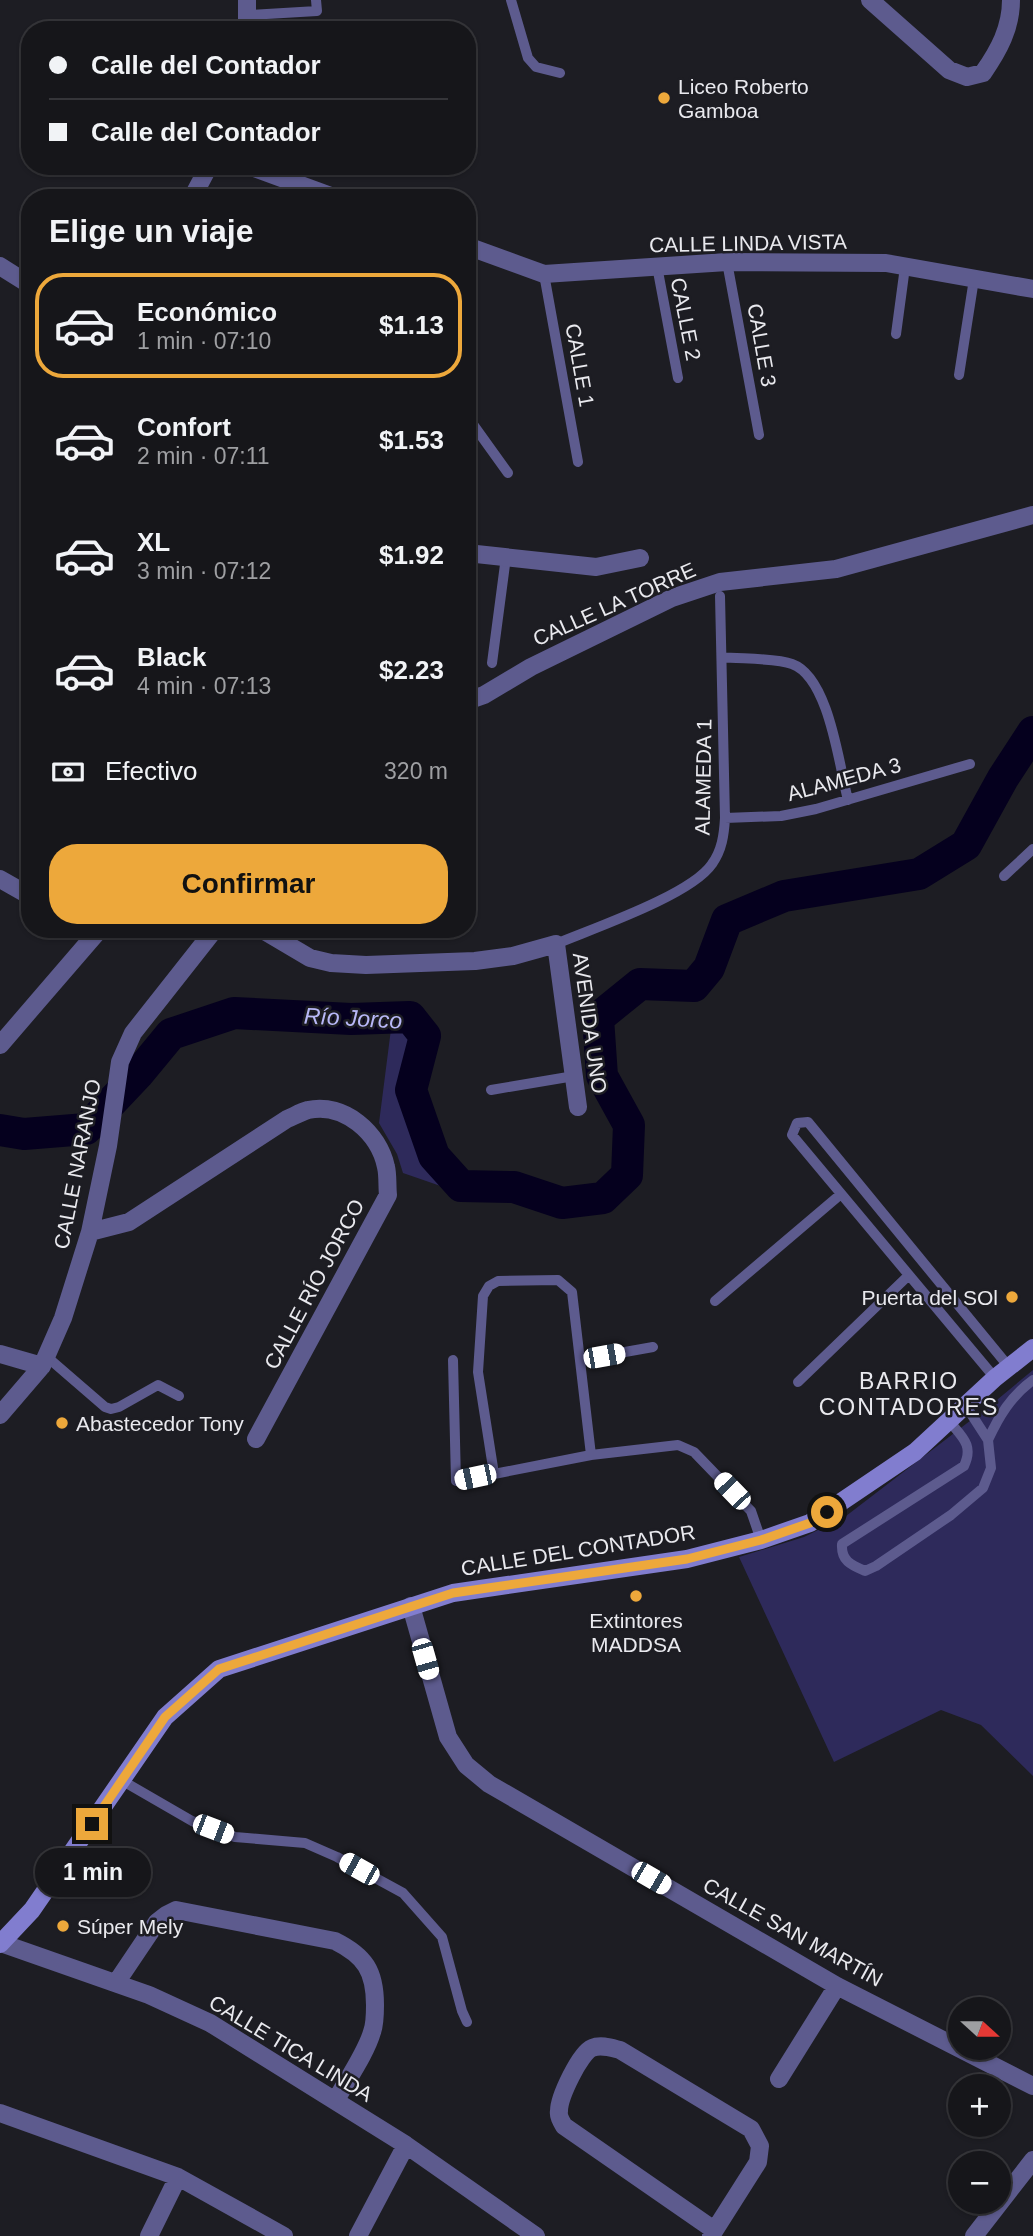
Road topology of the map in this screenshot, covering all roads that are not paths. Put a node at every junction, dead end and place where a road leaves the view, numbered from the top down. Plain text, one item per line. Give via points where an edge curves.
1 (268, 0) edge
2 (316, 0) edge
3 (511, 0) edge
4 (870, 0) edge
5 (1011, 0) edge
6 (269, 12) junction
7 (248, 15) edge
8 (559, 73) dead end
9 (273, 175) edge
10 (312, 189) edge
11 (476, 249) edge
12 (727, 262) junction
13 (0, 266) edge
14 (657, 266) junction
15 (905, 267) junction
16 (544, 274) junction
17 (21, 279) edge
18 (974, 279) junction
19 (1033, 289) edge
20 (896, 334) dead end
21 (959, 375) dead end
22 (678, 378) dead end
23 (476, 429) edge
24 (759, 435) dead end
25 (578, 462) dead end
26 (508, 473) dead end
27 (1033, 516) edge
28 (476, 554) edge
29 (506, 557) junction
30 (640, 558) dead end
31 (720, 596) dead end
32 (722, 657) junction
33 (492, 663) dead end
34 (476, 698) edge
35 (970, 764) dead end
36 (848, 800) junction
37 (726, 818) junction
38 (1033, 849) edge
39 (1004, 876) dead end
40 (0, 879) edge
41 (21, 891) edge
42 (87, 938) edge
43 (208, 938) edge
44 (276, 938) edge
45 (556, 944) junction
46 (0, 1045) edge
47 (574, 1076) junction
48 (491, 1090) dead end
49 (578, 1107) dead end
50 (841, 1194) junction
51 (90, 1232) junction
52 (909, 1275) junction
53 (715, 1301) dead end
54 (653, 1347) dead end
55 (1033, 1348) edge
56 (0, 1354) edge
57 (453, 1360) dead end
58 (580, 1360) junction
59 (44, 1361) junction
60 (1002, 1373) junction
61 (1033, 1380) edge
62 (798, 1382) dead end
63 (179, 1396) dead end
64 (966, 1406) junction
65 (0, 1415) edge
66 (949, 1421) junction
67 (256, 1438) dead end
68 (988, 1440) junction
69 (591, 1455) junction
70 (494, 1474) junction
71 (761, 1540) junction
72 (411, 1606) junction
73 (121, 1780) junction
74 (0, 1943) edge
75 (116, 1983) junction
76 (837, 1986) junction
77 (467, 2022) dead end
78 (779, 2079) dead end
79 (1033, 2086) edge
80 (336, 2100) junction
81 (1, 2116) edge
82 (406, 2146) junction
83 (1033, 2160) edge
84 (178, 2177) junction
85 (713, 2233) edge
86 (149, 2236) edge
87 (284, 2236) edge
88 (358, 2236) edge
89 (536, 2236) edge
90 (974, 2236) edge

1 - 6 lane
2 - 6 lane via 317,11
3 - 8 lane via 528,58 536,67
4 - 5 street via 949,70 967,77 983,74 997,53 1011,19
6 - 7 lane
9 - 10 street
11 - 16 street, CALLE LINDA VISTA
12 - 14 street, CALLE LINDA VISTA
12 - 15 street, CALLE LINDA VISTA
12 - 24 lane, CALLE 3
13 - 17 street
14 - 16 street, CALLE LINDA VISTA
14 - 22 lane, CALLE 2
15 - 18 street, CALLE LINDA VISTA
15 - 20 lane
16 - 25 lane, CALLE 1
18 - 19 street, CALLE LINDA VISTA
18 - 21 lane
23 - 26 lane
27 - 34 street, CALLE LA TORRE via 836,569 720,582 672,598
28 - 29 street
29 - 30 street via 597,567
29 - 33 lane
31 - 32 lane, ALAMEDA 1
32 - 36 lane via 791,664 814,682 824,701
32 - 37 lane, ALAMEDA 1
35 - 36 lane, ALAMEDA 3
36 - 37 lane, ALAMEDA 3 via 781,816
37 - 45 lane, ALAMEDA 1 via 724,839 712,864 686,888
38 - 39 lane
40 - 41 street
42 - 46 street
43 - 51 street, CALLE NARANJO via 133,1033 120,1062
44 - 45 street via 310,958 366,965 475,961
45 - 47 street, AVENIDA UNO
47 - 48 lane
47 - 49 street, AVENIDA UNO
50 - 52 lane
50 - 53 lane
50 - 60 lane via 792,1135 797,1123 808,1122
51 - 59 street, CALLE NARANJO
51 - 67 street, CALLE RÍO JORCO via 129,1222 287,1119 309,1110 335,1111 368,1130 386,1168 388,1195
52 - 60 lane
52 - 62 lane
54 - 58 lane
55 - 60 street, CALLE DEL CONTADOR
56 - 59 street
57 - 70 lane via 456,1481
58 - 69 lane
58 - 70 lane via 572,1292 566,1285 558,1280 498,1281 489,1286 481,1306 478,1372
59 - 63 lane via 105,1407 119,1408 158,1385
59 - 65 street, CALLE NARANJO
60 - 64 street, CALLE DEL CONTADOR
61 - 68 lane via 1002,1412
64 - 66 street, CALLE DEL CONTADOR
64 - 68 lane
66 - 68 lane via 969,1449 964,1466 842,1545 845,1560 853,1566 864,1571 877,1566 983,1488 991,1468
66 - 71 street, CALLE DEL CONTADOR via 915,1452 820,1517
69 - 70 lane
69 - 71 lane via 685,1446 751,1511
71 - 72 street, CALLE DEL CONTADOR via 687,1559 453,1593
72 - 73 street, CALLE DEL CONTADOR via 219,1669 165,1717
72 - 76 street, CALLE SAN MARTÍN via 448,1737 466,1765 489,1784
73 - 74 street, CALLE DEL CONTADOR via 32,1910
73 - 77 lane via 192,1821 235,1837 304,1843 403,1894 442,1937
74 - 75 street, CALLE TICA LINDA
75 - 80 street, CALLE TICA LINDA via 210,2023
75 - 80 street via 157,1922 176,1910 344,1945 364,1962 372,1978 375,2014 373,2032
76 - 78 street
76 - 79 street, CALLE SAN MARTÍN
80 - 82 street, CALLE TICA LINDA
81 - 84 street
82 - 88 street
82 - 89 street, CALLE TICA LINDA
83 - 90 street
84 - 86 street
84 - 87 street
85 - 85 street via 758,2162 760,2146 751,2129 620,2050 592,2048 580,2057 558,2109 560,2120

